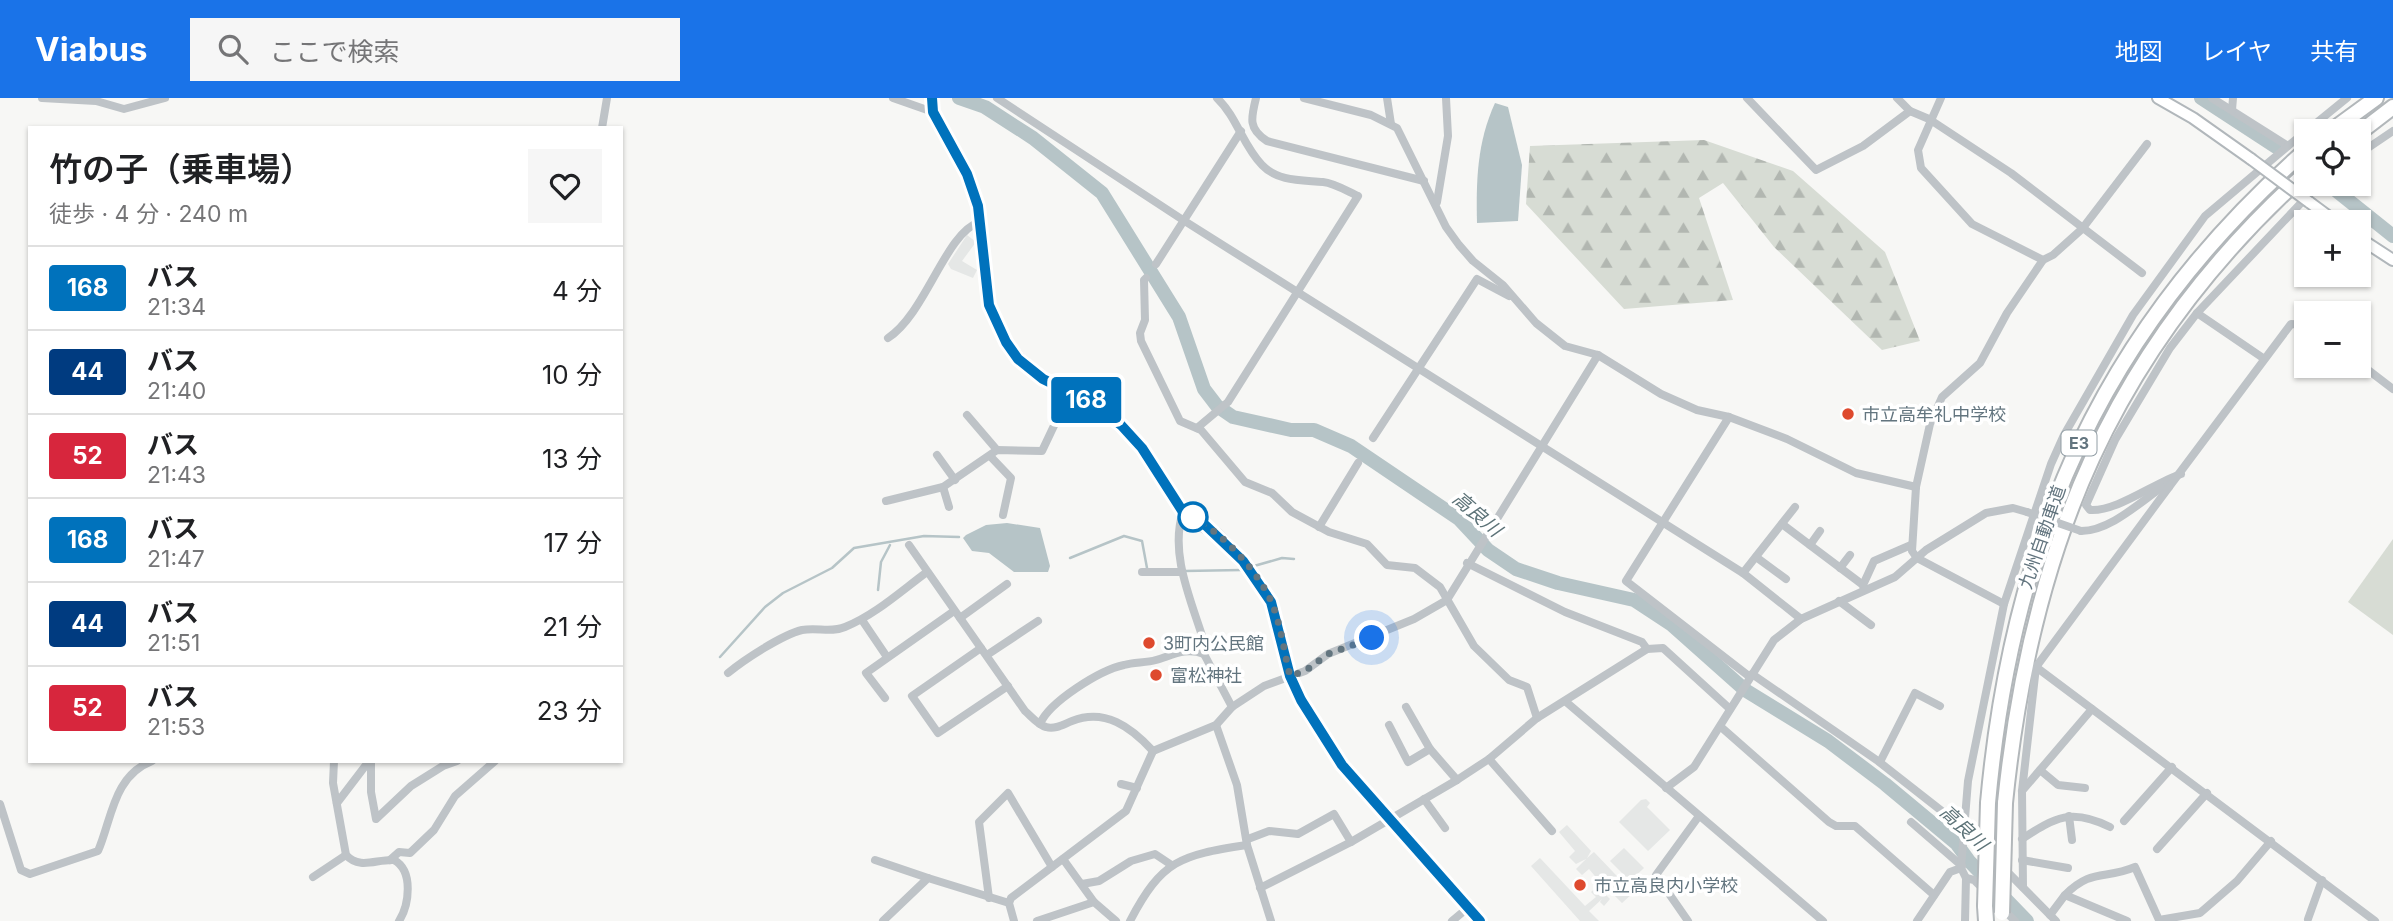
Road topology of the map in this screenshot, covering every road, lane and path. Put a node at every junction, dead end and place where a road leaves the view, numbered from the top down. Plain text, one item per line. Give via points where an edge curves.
1 (42, 98) edge
2 (164, 98) edge
3 (607, 98) edge
4 (893, 98) edge
5 (932, 98) edge
6 (997, 98) edge
7 (1217, 98) edge
8 (1256, 98) edge
9 (1304, 98) edge
10 (1387, 98) edge
11 (1446, 98) edge
12 (1747, 98) edge
13 (1897, 98) edge
14 (1941, 98) edge
15 (2158, 98) edge
16 (2212, 98) edge
17 (2232, 98) edge
18 (2347, 98) edge
19 (2376, 98) edge
20 (1334, 103) edge
21 (2393, 107) edge
22 (2232, 110) junction
23 (1910, 111) junction
24 (933, 112) junction
25 (2347, 119) edge
26 (1929, 120) junction
27 (2371, 123) edge
28 (1391, 124) junction
29 (602, 126) edge
30 (1241, 131) junction
31 (2393, 131) edge
32 (2147, 144) dead end
33 (2371, 145) edge
34 (2288, 146) junction
35 (2294, 161) edge
36 (1424, 181) junction
37 (2294, 185) edge
38 (2308, 196) edge
39 (1436, 204) junction
40 (2320, 210) edge
41 (1183, 220) junction
42 (979, 222) junction
43 (2082, 229) junction
44 (2371, 246) edge
45 (2043, 260) junction
46 (2393, 260) edge
47 (1156, 264) dead end
48 (2142, 273) dead end
49 (1146, 278) dead end
50 (1298, 292) junction
51 (1515, 299) junction
52 (2197, 313) junction
53 (2294, 324) edge
54 (888, 338) dead end
55 (1598, 355) junction
56 (2263, 358) junction
57 (1419, 367) junction
58 (2371, 373) edge
59 (2393, 390) edge
60 (1070, 392) junction
61 (967, 415) dead end
62 (1729, 417) junction
63 (1197, 428) junction
64 (1373, 438) dead end
65 (1541, 445) junction
66 (993, 453) junction
67 (937, 455) dead end
68 (1358, 463) dead end
69 (2181, 474) junction
70 (955, 480) junction
71 (943, 487) junction
72 (1916, 487) junction
73 (2169, 487) junction
74 (886, 501) dead end
75 (949, 507) dead end
76 (1795, 507) dead end
77 (1183, 512) junction
78 (1003, 515) dead end
79 (1664, 522) junction
80 (1782, 524) junction
81 (1319, 527) junction
82 (1821, 531) dead end
83 (909, 545) dead end
84 (1810, 545) junction
85 (1911, 545) junction
86 (1850, 555) dead end
87 (1756, 557) junction
88 (1917, 558) junction
89 (1467, 564) junction
90 (1840, 568) junction
91 (927, 572) junction
92 (1142, 572) dead end
93 (1182, 572) junction
94 (1743, 573) junction
95 (1786, 579) dead end
96 (1007, 584) dead end
97 (1863, 587) junction
98 (1447, 600) junction
99 (1839, 601) junction
100 (2004, 604) junction
101 (957, 614) junction
102 (1801, 619) junction
103 (862, 620) junction
104 (1038, 621) dead end
105 (1871, 625) dead end
106 (1647, 649) junction
107 (984, 652) junction
108 (1204, 654) junction
109 (887, 657) junction
110 (2036, 667) junction
111 (728, 673) dead end
112 (1290, 676) junction
113 (1750, 677) junction
114 (1008, 686) junction
115 (885, 698) dead end
116 (1565, 701) junction
117 (1940, 706) dead end
118 (1232, 707) junction
119 (1406, 708) dead end
120 (1730, 709) junction
121 (2092, 709) junction
122 (1537, 718) junction
123 (1041, 724) junction
124 (1216, 725) junction
125 (1389, 725) dead end
126 (1721, 727) junction
127 (1430, 749) junction
128 (1153, 751) junction
129 (1489, 759) junction
130 (1880, 762) junction
131 (148, 763) edge
132 (334, 763) edge
133 (368, 763) edge
134 (370, 763) edge
135 (451, 763) edge
136 (493, 763) edge
137 (2172, 767) junction
138 (2040, 770) junction
139 (1457, 780) junction
140 (1121, 784) dead end
141 (1138, 788) junction
142 (1666, 788) junction
143 (2085, 788) dead end
144 (2022, 790) junction
145 (2207, 793) junction
146 (1424, 799) junction
147 (337, 803) junction
148 (0, 804) edge
149 (1699, 816) junction
150 (2069, 816) junction
151 (1389, 820) junction
152 (2124, 821) dead end
153 (1912, 822) dead end
154 (2110, 827) dead end
155 (1445, 828) dead end
156 (1966, 830) junction
157 (1552, 831) dead end
158 (2022, 839) junction
159 (2072, 840) dead end
160 (2271, 841) junction
161 (1247, 842) junction
162 (1351, 842) junction
163 (2157, 849) dead end
164 (346, 855) junction
165 (1062, 859) junction
166 (390, 860) junction
167 (875, 860) dead end
168 (2022, 860) junction
169 (1170, 864) junction
170 (1962, 866) junction
171 (1052, 867) junction
172 (2068, 868) dead end
173 (313, 877) dead end
174 (928, 878) junction
175 (1966, 878) junction
176 (2322, 880) junction
177 (1082, 884) junction
178 (2023, 887) junction
179 (1260, 888) junction
180 (1934, 895) junction
181 (2065, 895) junction
182 (989, 898) junction
183 (1094, 902) junction
184 (1009, 903) junction
185 (1470, 906) junction
186 (1985, 914) edge
187 (2003, 917) edge
188 (2053, 918) edge
189 (2308, 919) dead end
190 (398, 921) edge
191 (883, 921) edge
192 (1013, 921) edge
193 (1037, 921) edge
194 (1116, 921) edge
195 (1130, 921) edge
196 (1270, 921) edge
197 (1452, 921) edge
198 (1480, 921) edge
199 (1688, 921) edge
200 (1822, 921) edge
201 (1917, 921) edge
202 (1965, 921) edge
203 (2015, 921) edge
204 (2127, 921) edge
205 (2159, 921) edge
206 (2375, 921) edge

1 - 2 street via 96,101 124,109
3 - 29 street
4 - 24 street
5 - 24 main road
6 - 41 street
7 - 30 street via 1231,111
8 - 36 street via 1250,120 1256,134 1267,141
9 - 20 street
10 - 28 street
11 - 39 street via 1448,136
12 - 23 street via 1816,170 1863,146
13 - 23 street
14 - 26 street
15 - 40 main road, bridge
16 - 22 street
17 - 22 street
18 - 34 street
19 - 25 highway
20 - 28 street
21 - 27 highway
22 - 34 street
23 - 26 street
24 - 42 main road via 967,174
26 - 43 street via 2011,173
26 - 45 street via 1918,150 1920,168 1972,224
28 - 36 street
30 - 41 street
30 - 50 street via 1262,166 1277,175 1325,182 1358,196
31 - 33 street
32 - 43 street
34 - 100 street via 2205,216 2113,346 2051,464
35 - 186 highway, 九州自動車道 / E3, bridge via 2220,232 2175,285 2106,390 2054,499 2021,598 2004,671 1988,803
36 - 39 street
37 - 187 highway, 九州自動車道 / E3, bridge via 2191,295 2158,341 2090,460 2053,554 2021,673 2004,803
38 - 52 street
39 - 51 street via 1459,245
41 - 47 street
41 - 50 street
42 - 54 street via 970,225 941,264 912,317
42 - 60 main road via 989,305 996,325 1018,359
43 - 45 street
43 - 48 street
44 - 46 main road
45 - 72 street via 1980,363 1942,397 1934,411
49 - 63 street via 1141,341 1176,415
50 - 57 street
50 - 63 street via 1226,404
51 - 55 street via 1564,346
51 - 57 street via 1477,279
52 - 56 street
52 - 69 street via 2170,348 2115,440 2086,505 2098,510 2110,507
53 - 56 street
55 - 62 street via 1661,394 1697,410
55 - 65 street
56 - 69 street
57 - 64 street
57 - 65 street
58 - 59 street
60 - 66 street via 1042,451
60 - 77 main road via 1094,404 1142,448
61 - 66 street
62 - 72 street via 1856,473
62 - 79 street
63 - 81 street via 1214,441 1245,482 1272,494
65 - 79 street
65 - 89 street
66 - 70 street
66 - 78 street via 1011,478
67 - 70 street
68 - 81 street
69 - 73 street
70 - 71 street
71 - 74 street
71 - 75 street
72 - 85 street
73 - 88 street, bridge via 2092,531 2013,508 1986,513
73 - 110 street
76 - 80 street
77 - 93 street via 1179,525
77 - 112 main road via 1216,534 1262,586 1271,602
79 - 94 street
79 - 113 street via 1626,581
80 - 84 street
80 - 87 street
81 - 98 street via 1367,544 1387,565 1415,568 1440,587
82 - 84 street
83 - 91 street
84 - 90 street
85 - 88 street
85 - 97 street via 1874,561
86 - 90 street
87 - 94 street
87 - 95 street
88 - 97 street via 1895,577
88 - 100 street
89 - 98 street
89 - 106 street via 1565,612 1642,642
90 - 97 street
91 - 101 street
91 - 103 street
92 - 93 street
93 - 108 street
94 - 102 street
96 - 101 street
97 - 99 street
98 - 112 street
98 - 122 street via 1474,646 1509,680 1527,687
99 - 102 street
99 - 105 street
100 - 156 street via 1968,781
101 - 107 street
101 - 109 street
102 - 113 street via 1774,640
103 - 109 street
103 - 111 street via 835,631 792,633
104 - 107 street
106 - 116 street
106 - 120 street via 1663,648
107 - 114 street
107 - 114 street via 912,695 938,733
108 - 118 street
108 - 123 street via 1183,651 1112,670 1057,703
109 - 115 street via 866,673
110 - 121 street
110 - 144 street
112 - 118 street
112 - 151 main road via 1342,765
113 - 120 street
113 - 130 street
114 - 123 street via 1025,711
116 - 122 street
116 - 142 street
117 - 130 street via 1915,693
118 - 124 street
119 - 127 street
120 - 126 street
121 - 137 street
121 - 138 street
122 - 129 street
123 - 128 street via 1056,728 1086,716 1104,716
124 - 128 street
124 - 161 street via 1237,785
125 - 127 street via 1408,762
126 - 142 street via 1693,767
126 - 180 street via 1829,822 1855,826
127 - 139 street
128 - 141 street
129 - 139 street
129 - 157 street
130 - 156 street
131 - 148 street via 120,790 98,851 30,874 21,870
132 - 147 street
133 - 147 street
134 - 135 street via 376,819 411,786
136 - 166 street via 455,796 428,836 410,853 399,852
137 - 145 street
137 - 152 street
138 - 143 street via 2058,785
138 - 144 street
139 - 146 street
140 - 141 street
141 - 165 street via 1126,811
142 - 149 street
144 - 158 street
145 - 160 street
145 - 163 street
146 - 151 street
146 - 155 street
147 - 164 street
149 - 199 street via 1656,875
149 - 200 street
150 - 154 street
150 - 158 street via 2052,820
150 - 159 street
151 - 162 street
151 - 185 main road
153 - 170 street
156 - 170 street
156 - 178 street
158 - 168 street
160 - 176 street
160 - 205 street via 2237,881 2200,912
161 - 162 street via 1269,831 1298,834 1334,814
161 - 169 street
161 - 179 street
162 - 179 street
164 - 166 street via 363,864
164 - 173 street
165 - 171 street
165 - 177 street
166 - 190 street via 400,863 408,882 404,912
167 - 174 street
168 - 172 street
168 - 178 street
169 - 177 street via 1155,854 1130,861 1099,881
169 - 195 street via 1142,897
170 - 175 street
170 - 180 street via 1951,872
171 - 182 street via 1008,793 979,822
171 - 184 street
174 - 182 street
174 - 191 street
175 - 202 street
175 - 203 street via 1974,880
176 - 189 street
176 - 206 street
177 - 183 street
178 - 188 street
179 - 196 street
180 - 201 street
181 - 188 street
181 - 204 street
181 - 205 street via 2092,875 2118,874 2135,867
182 - 184 street
183 - 193 street
183 - 194 street
184 - 192 street
185 - 197 street
185 - 198 main road

